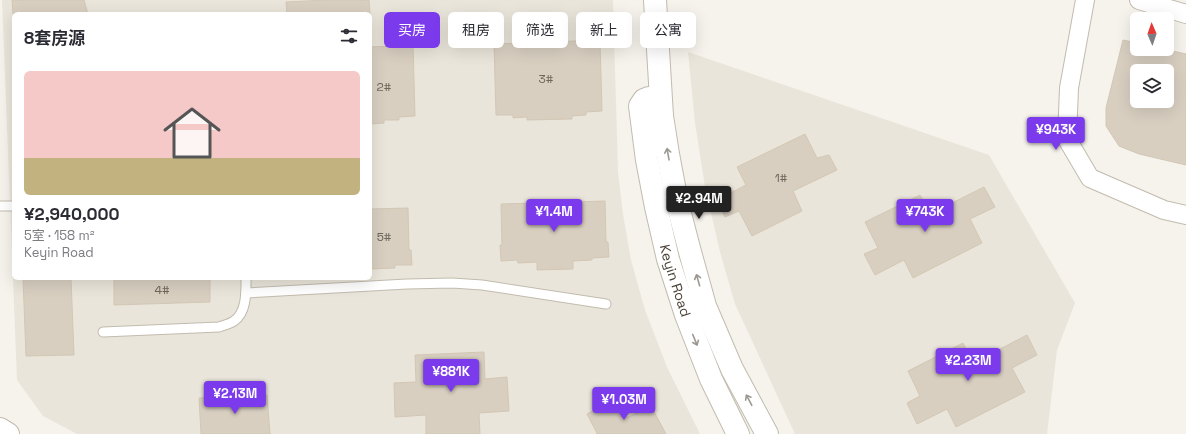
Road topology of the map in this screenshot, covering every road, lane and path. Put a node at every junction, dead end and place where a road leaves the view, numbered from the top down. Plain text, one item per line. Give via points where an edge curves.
1 (655, 0) edge
2 (1085, 0) edge
3 (1139, 0) edge
4 (1186, 14) edge
5 (662, 116) junction
6 (0, 206) edge
7 (12, 206) edge
8 (1186, 216) edge
9 (246, 280) edge
10 (246, 293) junction
11 (606, 304) dead end
12 (103, 332) dead end
13 (0, 429) edge
14 (8, 434) edge
15 (738, 434) edge
16 (767, 434) edge

1 - 5 street, Keyin Road
2 - 8 street via 1069,88 1067,139 1090,178 1164,210
3 - 4 street
5 -> 15 street, Keyin Road via 657,104 649,98 640,106 646,160 668,258 686,315 711,379
16 -> 5 street, Keyin Road via 732,368 706,306 677,202
6 - 7 lane
9 - 10 lane
10 - 11 lane via 452,283
10 - 12 lane via 244,308 235,321 219,327
13 - 14 street

